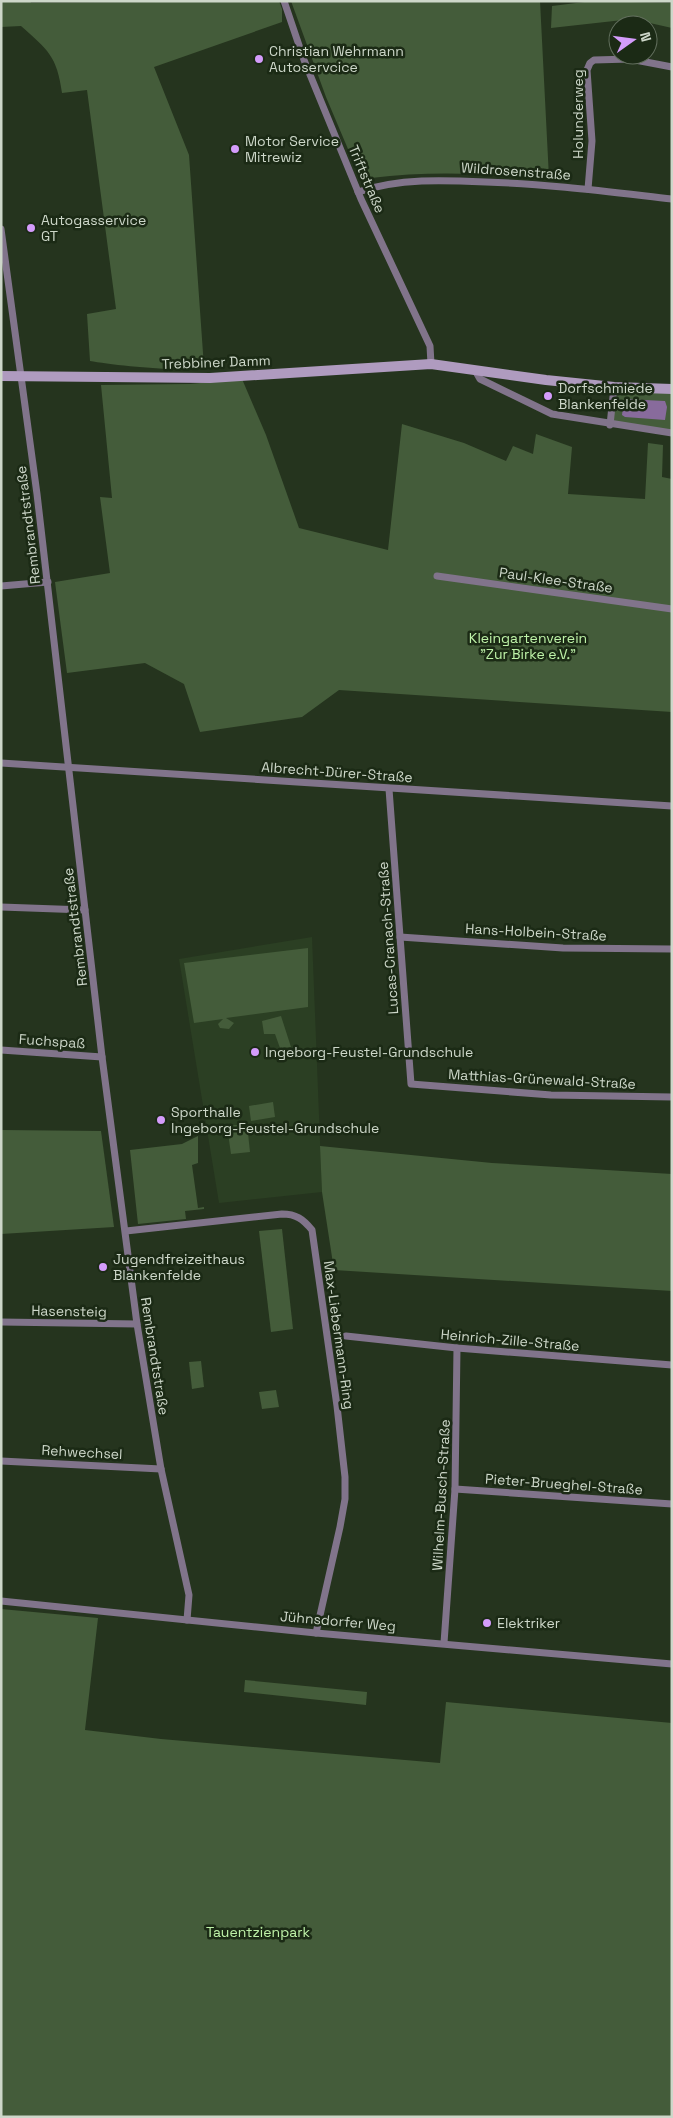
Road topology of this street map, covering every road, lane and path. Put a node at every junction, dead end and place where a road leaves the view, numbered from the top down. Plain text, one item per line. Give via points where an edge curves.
1 (284, 1) edge
2 (672, 67) edge
3 (588, 189) junction
4 (358, 192) junction
5 (672, 199) edge
6 (1, 229) edge
7 (431, 364) junction
8 (476, 372) junction
9 (1, 376) edge
10 (22, 377) junction
11 (614, 387) junction
12 (672, 389) edge
13 (610, 425) junction
14 (672, 433) edge
15 (437, 576) dead end
16 (48, 582) junction
17 (1, 586) edge
18 (672, 609) edge
19 (1, 763) edge
20 (69, 766) junction
21 (390, 789) junction
22 (672, 806) edge
23 (1, 907) edge
24 (85, 910) junction
25 (400, 937) junction
26 (672, 949) edge
27 (1, 1050) edge
28 (102, 1056) junction
29 (411, 1084) joint
30 (672, 1097) edge
31 (126, 1231) junction
32 (1, 1322) edge
33 (137, 1324) junction
34 (346, 1336) dead end
35 (456, 1348) junction
36 (672, 1365) edge
37 (1, 1461) edge
38 (160, 1469) junction
39 (455, 1488) junction
40 (672, 1504) edge
41 (1, 1601) edge
42 (187, 1620) junction
43 (316, 1633) junction
44 (444, 1644) junction
45 (672, 1664) edge

1 - 4 street, Triftstraße via 304,60
2 - 3 street, Holunderweg via 630,59 594,60 590,63 587,70 592,141
3 - 4 street, Wildrosenstraße via 448,180 383,184
3 - 5 street, Wildrosenstraße
4 - 7 street, Triftstraße via 430,346
6 - 10 street, Rembrandtstraße
7 - 8 main road, Trebbiner Damm
7 - 10 main road, Trebbiner Damm via 215,378
8 - 11 main road, Trebbiner Damm
8 - 13 street via 480,379 552,414
9 - 10 main road, Trebbiner Damm
10 - 16 street, Rembrandtstraße
11 - 12 main road, Trebbiner Damm
11 - 13 street
13 - 14 street
15 - 18 street, Paul-Klee-Straße
16 - 17 street
16 - 20 street, Rembrandtstraße
19 - 20 street, Albrecht-Dürer-Straße
20 - 21 street, Albrecht-Dürer-Straße
20 - 24 street, Rembrandtstraße
21 - 22 street, Albrecht-Dürer-Straße
21 - 25 street, Lucas-Cranach-Straße
23 - 24 street
24 - 28 street, Rembrandtstraße
25 - 26 street, Hans-Holbein-Straße via 563,948
25 - 29 street, Lucas-Cranach-Straße
27 - 28 street, Fuchspaß
28 - 31 street, Rembrandtstraße
29 - 30 street, Matthias-Grünewald-Straße via 551,1095
31 - 33 street, Rembrandtstraße
31 - 43 street, Max-Liebermann-Ring via 282,1214 293,1214 312,1230 345,1477 340,1528
32 - 33 street, Hasensteig
33 - 38 street, Rembrandtstraße
34 - 35 street, Heinrich-Zille-Straße
35 - 36 street, Heinrich-Zille-Straße
35 - 39 street, Wilhelm-Busch-Straße
37 - 38 street, Rehwechsel
38 - 42 street, Rembrandtstraße via 189,1595
39 - 40 street, Pieter-Brueghel-Straße
39 - 44 street, Wilhelm-Busch-Straße
41 - 42 street, Jühnsdorfer Weg
42 - 43 street, Jühnsdorfer Weg
43 - 44 street, Jühnsdorfer Weg
44 - 45 street, Jühnsdorfer Weg

